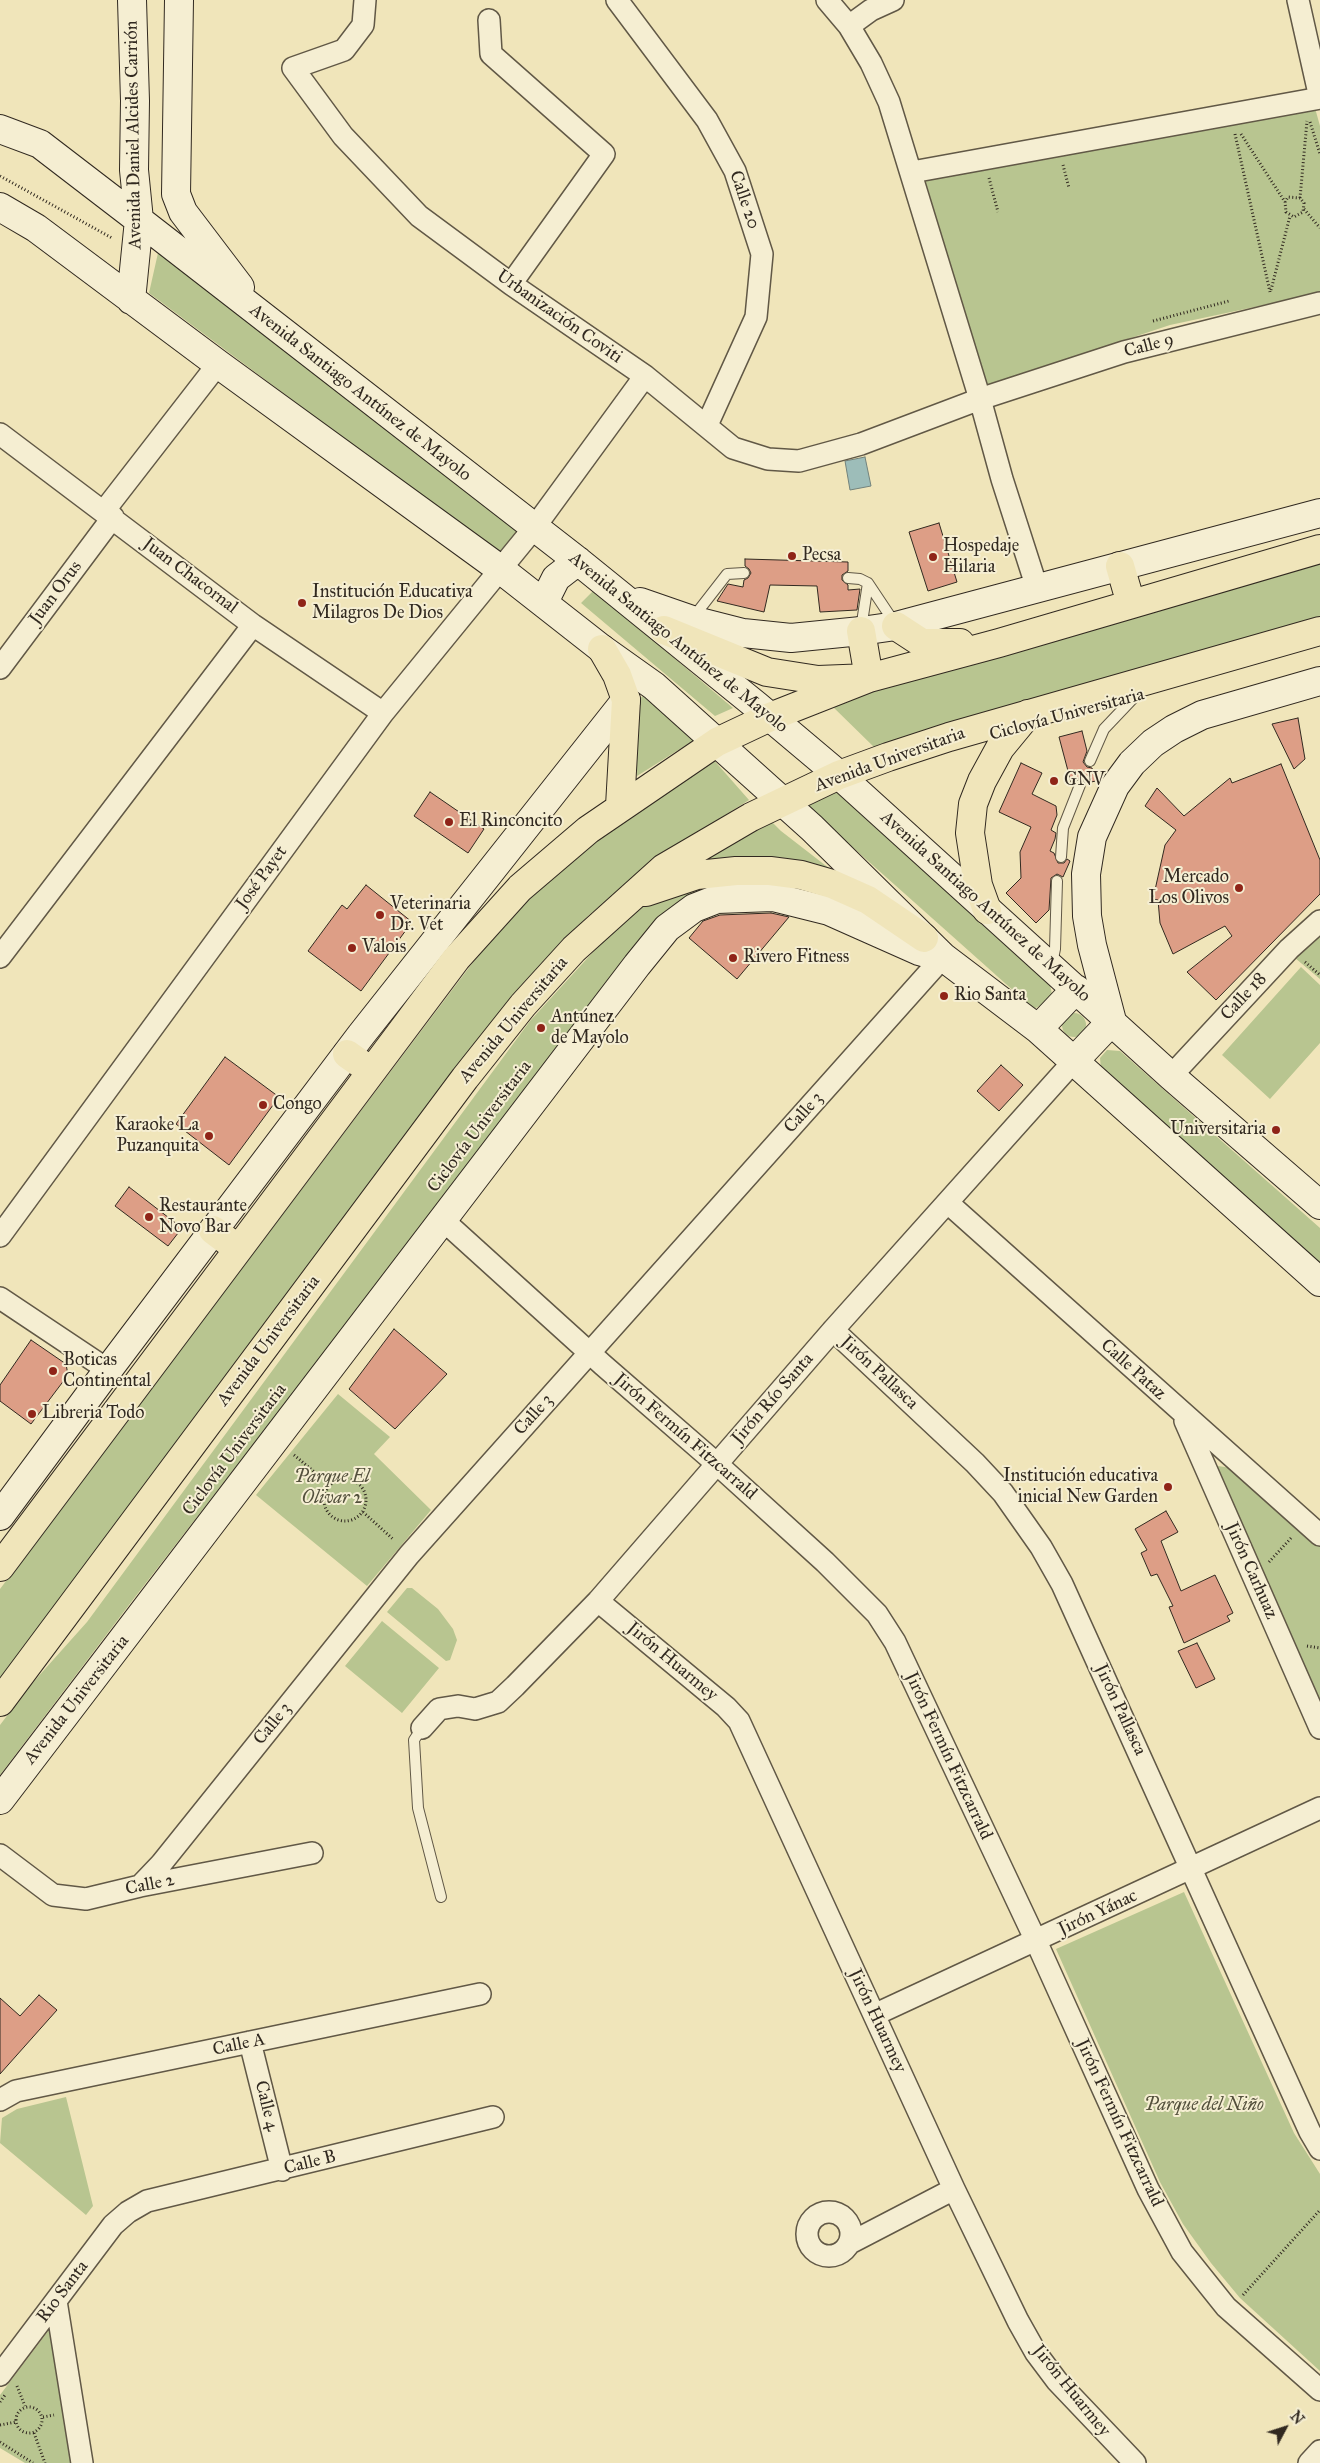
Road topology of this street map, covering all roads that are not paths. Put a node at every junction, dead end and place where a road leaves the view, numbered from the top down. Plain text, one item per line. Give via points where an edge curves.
1 (132, 0) edge
2 (179, 0) edge
3 (365, 0) edge
4 (617, 0) edge
5 (827, 0) edge
6 (893, 0) edge
7 (1298, 0) edge
8 (488, 20) dead end
9 (849, 26) junction
10 (1320, 98) edge
11 (0, 129) edge
12 (912, 172) junction
13 (0, 207) edge
14 (139, 220) junction
15 (511, 284) junction
16 (131, 300) junction
17 (1320, 303) edge
18 (264, 318) junction
19 (218, 364) junction
20 (645, 376) junction
21 (980, 398) junction
22 (707, 425) junction
23 (0, 434) edge
24 (1320, 513) edge
25 (108, 514) junction
26 (534, 528) junction
27 (1320, 548) edge
28 (578, 561) junction
29 (1120, 566) junction
30 (500, 569) junction
31 (744, 573) dead end
32 (848, 578) dead end
33 (868, 583) junction
34 (1037, 588) junction
35 (620, 594) junction
36 (544, 602) junction
37 (1131, 604) junction
38 (692, 620) junction
39 (254, 625) junction
40 (896, 626) junction
41 (664, 630) junction
42 (860, 631) junction
43 (1320, 631) edge
44 (999, 643) junction
45 (602, 648) junction
46 (0, 668) edge
47 (869, 678) junction
48 (1153, 678) junction
49 (1320, 681) edge
50 (626, 700) junction
51 (383, 713) junction
52 (1028, 714) junction
53 (770, 717) junction
54 (717, 742) junction
55 (1090, 761) dead end
56 (839, 775) junction
57 (1080, 785) dead end
58 (782, 802) junction
59 (620, 806) junction
60 (1061, 857) dead end
61 (1057, 881) dead end
62 (630, 898) junction
63 (987, 910) junction
64 (1320, 921) edge
65 (924, 938) junction
66 (943, 957) junction
67 (0, 958) edge
68 (1051, 967) junction
69 (1076, 989) junction
70 (1112, 1021) junction
71 (1038, 1030) junction
72 (347, 1054) junction
73 (1073, 1062) junction
74 (371, 1071) junction
75 (1171, 1076) junction
76 (948, 1203) junction
77 (1320, 1205) edge
78 (444, 1221) junction
79 (213, 1230) junction
80 (0, 1236) edge
81 (238, 1249) junction
82 (1320, 1282) edge
83 (0, 1298) edge
84 (833, 1330) junction
85 (589, 1352) junction
86 (108, 1370) junction
87 (1182, 1414) junction
88 (717, 1464) junction
89 (2, 1511) edge
90 (1313, 1528) edge
91 (0, 1568) edge
92 (598, 1600) junction
93 (0, 1702) edge
94 (422, 1728) joint
95 (1320, 1728) edge
96 (0, 1800) edge
97 (1320, 1808) edge
98 (312, 1853) dead end
99 (0, 1855) edge
100 (1192, 1869) junction
101 (140, 1886) junction
102 (441, 1896) dead end
103 (1036, 1941) junction
104 (480, 1994) dead end
105 (874, 2015) junction
106 (250, 2042) junction
107 (0, 2100) edge
108 (493, 2117) dead end
109 (1320, 2149) edge
110 (282, 2170) junction
111 (954, 2190) junction
112 (128, 2212) joint
113 (850, 2243) dead end
114 (56, 2302) junction
115 (8, 2378) edge
116 (1320, 2390) edge
117 (1320, 2450) edge
118 (82, 2463) edge
119 (1134, 2463) edge
120 (1309, 2463) edge

1 - 14 main road, Avenida Daniel Alcides Carrión via 134,170
2 - 18 main road via 176,194 184,212
3 - 15 street, Urbanización Coviti via 363,25 344,50 293,68 343,136 419,216
4 - 22 street, Calle 20 via 707,120 735,171 762,254 756,316
5 - 9 street
6 - 9 street via 871,10
7 - 10 street
8 - 15 street via 491,54 604,154
9 - 12 street via 889,102
10 - 12 street
11 - 14 main road, Avenida Santiago Antúnez de Mayolo via 40,144
12 - 21 street
13 - 16 main road via 36,228
14 - 16 main road, Avenida Daniel Alcides Carrión
14 - 18 main road, Avenida Santiago Antúnez de Mayolo
15 - 20 street, Urbanización Coviti
16 - 19 main road
17 - 21 street, Calle 9 via 1124,352
18 - 26 main road, Avenida Santiago Antúnez de Mayolo
19 - 25 street, Juan Orus
19 - 30 main road
20 - 22 street, Urbanización Coviti
20 - 26 street, José Payet
21 - 22 street, Urbanización Coviti via 861,444 799,461 768,459 733,448
21 - 34 street
23 - 25 street, Juan Chacornal
24 - 29 main road
25 - 39 street, Juan Chacornal
25 - 46 street, Juan Orus
26 - 28 main road, Avenida Santiago Antúnez de Mayolo
26 - 30 street, José Payet
27 - 37 main road
28 - 35 main road, Avenida Santiago Antúnez de Mayolo
28 - 36 main road via 556,578
29 - 34 main road
29 - 37 main road
30 - 36 main road
30 - 51 street, José Payet
31 - 38 lane via 727,574
32 - 33 lane
33 - 40 lane
33 - 42 lane
34 - 40 main road
35 - 38 main road
35 - 41 main road, Avenida Santiago Antúnez de Mayolo
36 - 45 main road
37 - 44 main road
38 - 42 main road via 743,633 791,638
39 - 51 street, Juan Chacornal
39 - 67 street
40 - 42 main road
40 - 44 main road via 922,643
41 - 47 main road via 767,672 818,680
41 - 53 main road, Avenida Santiago Antúnez de Mayolo
42 - 47 main road
43 - 48 main road, Avenida Universitaria
44 - 47 main road
45 - 50 main road via 618,675
45 - 54 main road via 654,686
47 - 53 main road
48 - 52 main road, Avenida Universitaria
48 - 55 lane via 1104,729
49 - 70 main road via 1202,715 1174,729 1132,763 1115,786 1092,838 1086,874 1087,916 1092,945
50 - 59 main road
50 - 72 main road
51 - 80 street, José Payet
52 - 56 main road, Avenida Universitaria via 948,737
52 - 63 main road via 1000,748 973,804 970,832 978,885
53 - 54 main road
53 - 56 main road, Avenida Santiago Antúnez de Mayolo
54 - 58 main road
54 - 59 main road
56 - 58 main road, Avenida Universitaria
56 - 63 main road, Avenida Santiago Antúnez de Mayolo
57 - 60 lane via 1063,828
58 - 62 main road, Avenida Universitaria via 698,846 664,868
58 - 65 main road
59 - 74 main road via 514,895 456,959
61 - 68 lane via 1055,948
62 - 65 main road via 697,876 736,871 800,875 832,884 868,900
62 - 93 main road, Avenida Universitaria via 541,982 465,1078
63 - 68 main road, Avenida Santiago Antúnez de Mayolo
64 - 75 street, Calle 18 via 1289,949
65 - 66 main road
66 - 71 main road
66 - 78 main road, Avenida Universitaria via 919,951 829,911 773,897 717,900 694,908 668,928 637,965
66 - 85 street, Calle 3
68 - 69 main road, Avenida Santiago Antúnez de Mayolo
69 - 70 main road, Avenida Santiago Antúnez de Mayolo
69 - 71 main road
70 - 73 main road
70 - 75 main road, Avenida Santiago Antúnez de Mayolo
71 - 73 main road
72 - 74 main road
72 - 79 main road
73 - 76 street, Jirón Río Santa
73 - 82 main road
74 - 81 main road
75 - 77 main road, Avenida Santiago Antúnez de Mayolo
76 - 84 street, Jirón Río Santa
76 - 87 street, Calle Pataz
78 - 85 street, Jirón Fermín Fitzcarrald
78 - 96 main road, Avenida Universitaria
79 - 81 main road
79 - 86 main road
81 - 91 main road
83 - 86 street
84 - 88 street, Jirón Río Santa
84 - 100 street, Jirón Pallasca via 975,1463 1023,1520 1062,1584
85 - 88 street, Jirón Fermín Fitzcarrald
85 - 101 street, Calle 3 via 409,1554
86 - 89 main road
87 - 90 street, Calle Pataz
87 - 95 street, Jirón Carhuaz
88 - 92 street, Jirón Río Santa
88 - 103 street, Jirón Fermín Fitzcarrald via 826,1562 877,1614 895,1642
92 - 94 street, Jirón Río Santa via 498,1702 475,1709 458,1706 439,1709
92 - 105 street, Jirón Huarmey via 726,1707 738,1721
94 - 102 lane via 414,1740 418,1808
97 - 100 street, Jirón Yánac
98 - 101 street, Calle 2
99 - 101 street, Calle 2 via 40,1887 65,1898 86,1900
100 - 103 street, Jirón Yánac
100 - 109 street, Jirón Pallasca
103 - 105 street, Jirón Yánac
103 - 116 street, Jirón Fermín Fitzcarrald via 1164,2220 1182,2252 1230,2310
104 - 106 street, Calle A
105 - 111 street, Jirón Huarmey
106 - 107 street, Calle A via 16,2091
106 - 110 street, Calle 4
108 - 110 street, Calle B
110 - 112 street, Calle B via 147,2201
111 - 113 street
111 - 119 street, Jirón Huarmey via 1036,2352 1081,2408
112 - 114 street, Rio Santa via 113,2225
114 - 115 street, Rio Santa
114 - 118 street
117 - 120 street

